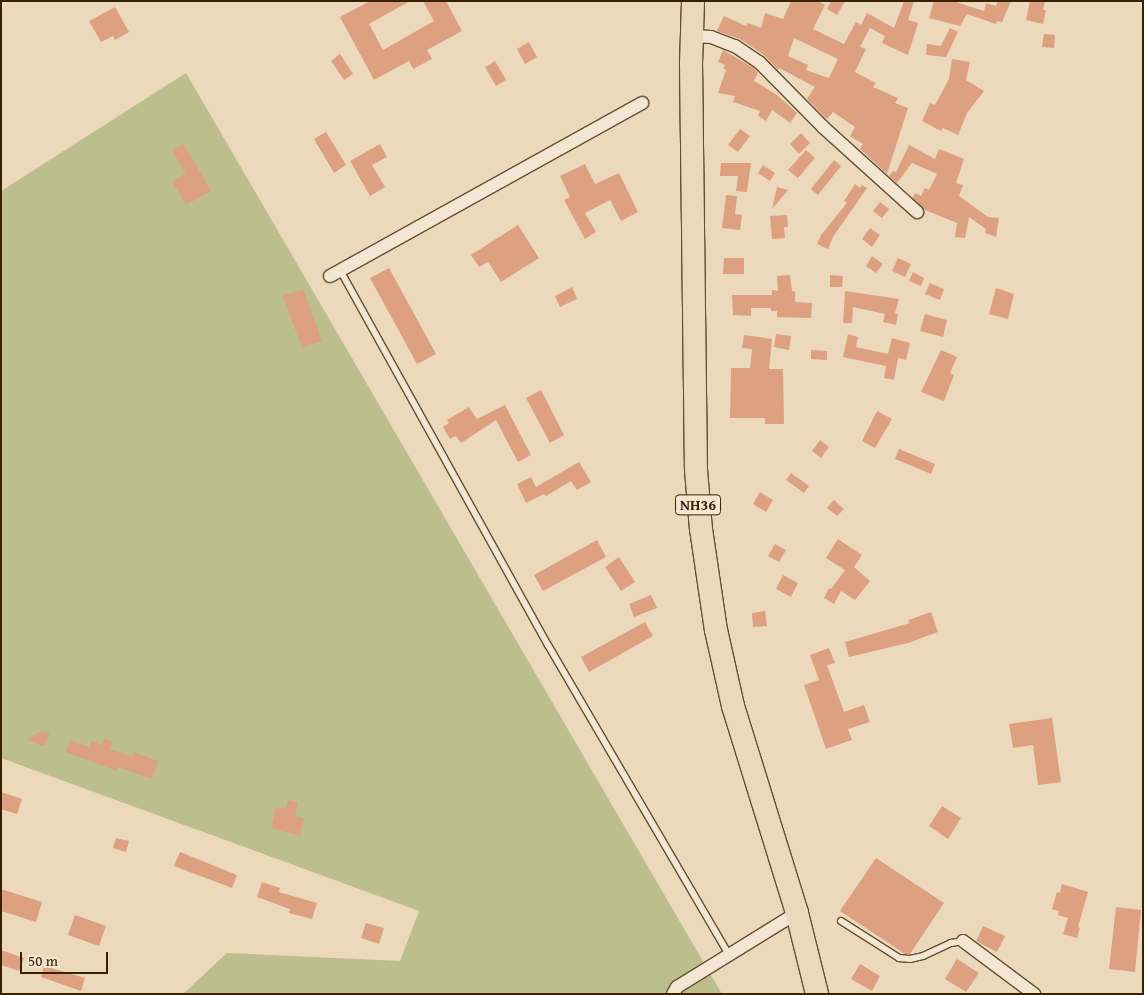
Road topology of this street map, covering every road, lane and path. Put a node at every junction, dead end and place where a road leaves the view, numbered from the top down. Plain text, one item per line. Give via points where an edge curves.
1 (693, 1) edge
2 (692, 36) junction
3 (642, 103) dead end
4 (917, 212) dead end
5 (335, 273) joint
6 (797, 913) junction
7 (841, 921) dead end
8 (963, 941) joint
9 (729, 955) junction
10 (673, 994) edge
11 (817, 994) edge
12 (1034, 994) edge

1 - 2 highway, NH36
2 - 4 street via 711,37 735,46 759,62 823,127
2 - 6 highway, NH36 via 696,470 701,529 716,630 733,706
3 - 5 street
5 - 9 lane
6 - 9 street
6 - 11 highway, NH36
7 - 8 lane via 899,958 923,956
8 - 12 street
9 - 10 street via 677,987

